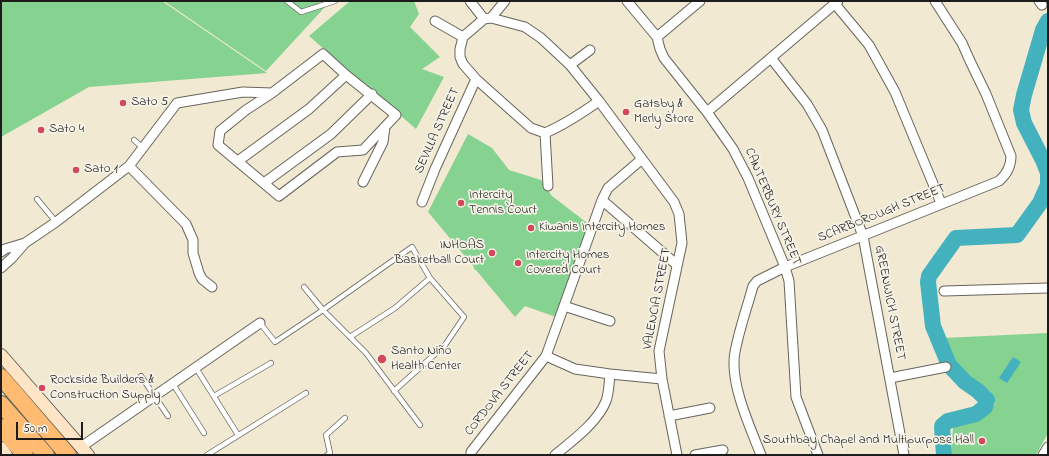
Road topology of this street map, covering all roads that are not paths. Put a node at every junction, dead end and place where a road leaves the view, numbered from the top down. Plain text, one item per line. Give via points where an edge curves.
1 (287, 1) edge
2 (335, 1) edge
3 (470, 1) edge
4 (505, 1) edge
5 (627, 1) edge
6 (700, 1) edge
7 (935, 1) edge
8 (837, 2) edge
9 (487, 18) junction
10 (435, 21) dead end
11 (463, 37) junction
12 (658, 37) junction
13 (590, 50) dead end
14 (771, 58) junction
15 (570, 65) junction
16 (346, 75) junction
17 (476, 79) junction
18 (243, 92) junction
19 (272, 94) junction
20 (372, 94) junction
21 (599, 101) junction
22 (246, 110) junction
23 (707, 112) junction
24 (384, 127) junction
25 (545, 133) junction
26 (134, 140) dead end
27 (143, 148) junction
28 (362, 150) junction
29 (642, 159) junction
30 (374, 160) junction
31 (238, 161) junction
32 (129, 166) junction
33 (363, 182) dead end
34 (264, 183) junction
35 (548, 186) dead end
36 (37, 199) dead end
37 (423, 199) dead end
38 (602, 200) junction
39 (941, 204) junction
40 (56, 222) junction
41 (863, 236) junction
42 (25, 243) junction
43 (1, 252) edge
44 (678, 265) junction
45 (785, 267) junction
46 (1, 268) edge
47 (430, 278) junction
48 (212, 287) dead end
49 (304, 287) dead end
50 (1048, 288) edge
51 (944, 292) dead end
52 (564, 306) junction
53 (323, 310) junction
54 (610, 321) dead end
55 (260, 323) joint
56 (350, 338) junction
57 (1, 355) edge
58 (546, 356) junction
59 (271, 363) dead end
60 (946, 367) dead end
61 (196, 368) junction
62 (610, 374) junction
63 (141, 376) dead end
64 (1, 377) edge
65 (890, 378) junction
66 (662, 379) junction
67 (173, 384) junction
68 (394, 391) junction
69 (1, 393) edge
70 (306, 393) dead end
71 (214, 396) junction
72 (155, 397) junction
73 (1, 404) edge
74 (710, 408) dead end
75 (1, 416) edge
76 (168, 416) dead end
77 (670, 416) junction
78 (345, 418) dead end
79 (420, 425) dead end
80 (1, 428) edge
81 (204, 433) dead end
82 (238, 435) junction
83 (1, 439) edge
84 (1048, 447) edge
85 (1, 448) edge
86 (723, 450) dead end
87 (79, 452) edge
88 (470, 454) edge
89 (6, 455) edge
90 (15, 455) edge
91 (25, 455) edge
92 (35, 455) edge
93 (46, 455) edge
94 (56, 455) edge
95 (207, 455) edge
96 (327, 455) edge
97 (555, 455) edge
98 (677, 455) edge
99 (695, 455) edge
100 (761, 455) edge
101 (818, 455) edge
102 (904, 455) edge
103 (1043, 455) edge

1 - 2 lane via 300,12
3 - 9 street
4 - 9 street
5 - 12 street, CANTERBURY STREET
6 - 12 street
7 - 39 street, SCARBOROUGH STREET via 968,55 1011,156 1011,164 999,181
8 - 14 street
8 - 39 street via 869,45 895,92
9 - 11 street
9 - 15 street, VALENCIA STREET via 525,27
10 - 11 street
11 - 17 street via 460,57
12 - 23 street, CANTERBURY STREET via 664,58
13 - 15 street
14 - 23 street
14 - 41 street, GREENWICH STREET via 803,99 822,130
15 - 21 street, VALENCIA STREET
16 - 19 street via 323,54
16 - 20 street
16 - 31 street via 309,109
17 - 25 street via 531,128
17 - 37 street, SEVILLA STREET via 434,169
18 - 19 street
18 - 22 street
18 - 27 street via 176,103
19 - 22 street
20 - 24 street via 396,115
20 - 34 street via 331,134
21 - 25 street
21 - 29 street, VALENCIA STREET
22 - 31 street via 220,131 218,145
23 - 45 street, CANTERBURY STREET via 734,149
24 - 28 street
24 - 30 street via 382,142
25 - 35 street
26 - 27 lane
27 - 32 street
28 - 30 street
28 - 34 street via 337,152 279,196
29 - 38 street, CORDOVA STREET via 608,188
29 - 44 street, VALENCIA STREET via 674,202 679,214 682,243
30 - 33 street
31 - 34 street
32 - 40 street
32 - 48 street via 186,224 193,240 193,254 199,273
36 - 40 lane
38 - 44 street
38 - 52 street, CORDOVA STREET
39 - 41 street, SCARBOROUGH STREET
40 - 42 street
41 - 45 street, SCARBOROUGH STREET
41 - 65 street, GREENWICH STREET
42 - 43 street
42 - 46 street
44 - 66 street, VALENCIA STREET via 659,351
45 - 100 street, SCARBOROUGH STREET via 757,281 753,286 735,353 734,369 738,389
45 - 101 street, CANTERBURY STREET via 789,281 796,397
47 - 53 lane via 412,247
47 - 56 lane via 395,308
47 - 68 lane via 464,317 445,345
49 - 53 lane
50 - 51 street
52 - 54 street
52 - 58 street, CORDOVA STREET
53 - 55 lane via 275,342
53 - 56 lane
55 - 61 street
56 - 68 lane via 366,353
57 - 87 main road
58 - 62 street via 576,369
58 - 88 street, CORDOVA STREET
59 - 71 lane
60 - 65 street
61 - 67 street
61 - 71 lane
62 - 66 street
62 - 97 street via 602,409 594,420
63 - 72 lane
64 - 87 highway
65 - 102 street, GREENWICH STREET
66 - 77 street, VALENCIA STREET
67 - 72 street
67 - 81 lane
68 - 79 lane
69 - 94 highway
70 - 82 lane
71 - 82 lane
72 - 76 lane
72 - 87 street
73 - 93 highway
74 - 77 street
75 - 92 highway
77 - 98 street, VALENCIA STREET
78 - 96 lane via 326,435 330,453
80 - 91 highway
82 - 95 lane
83 - 90 highway
84 - 103 street
85 - 89 main road
86 - 99 street

